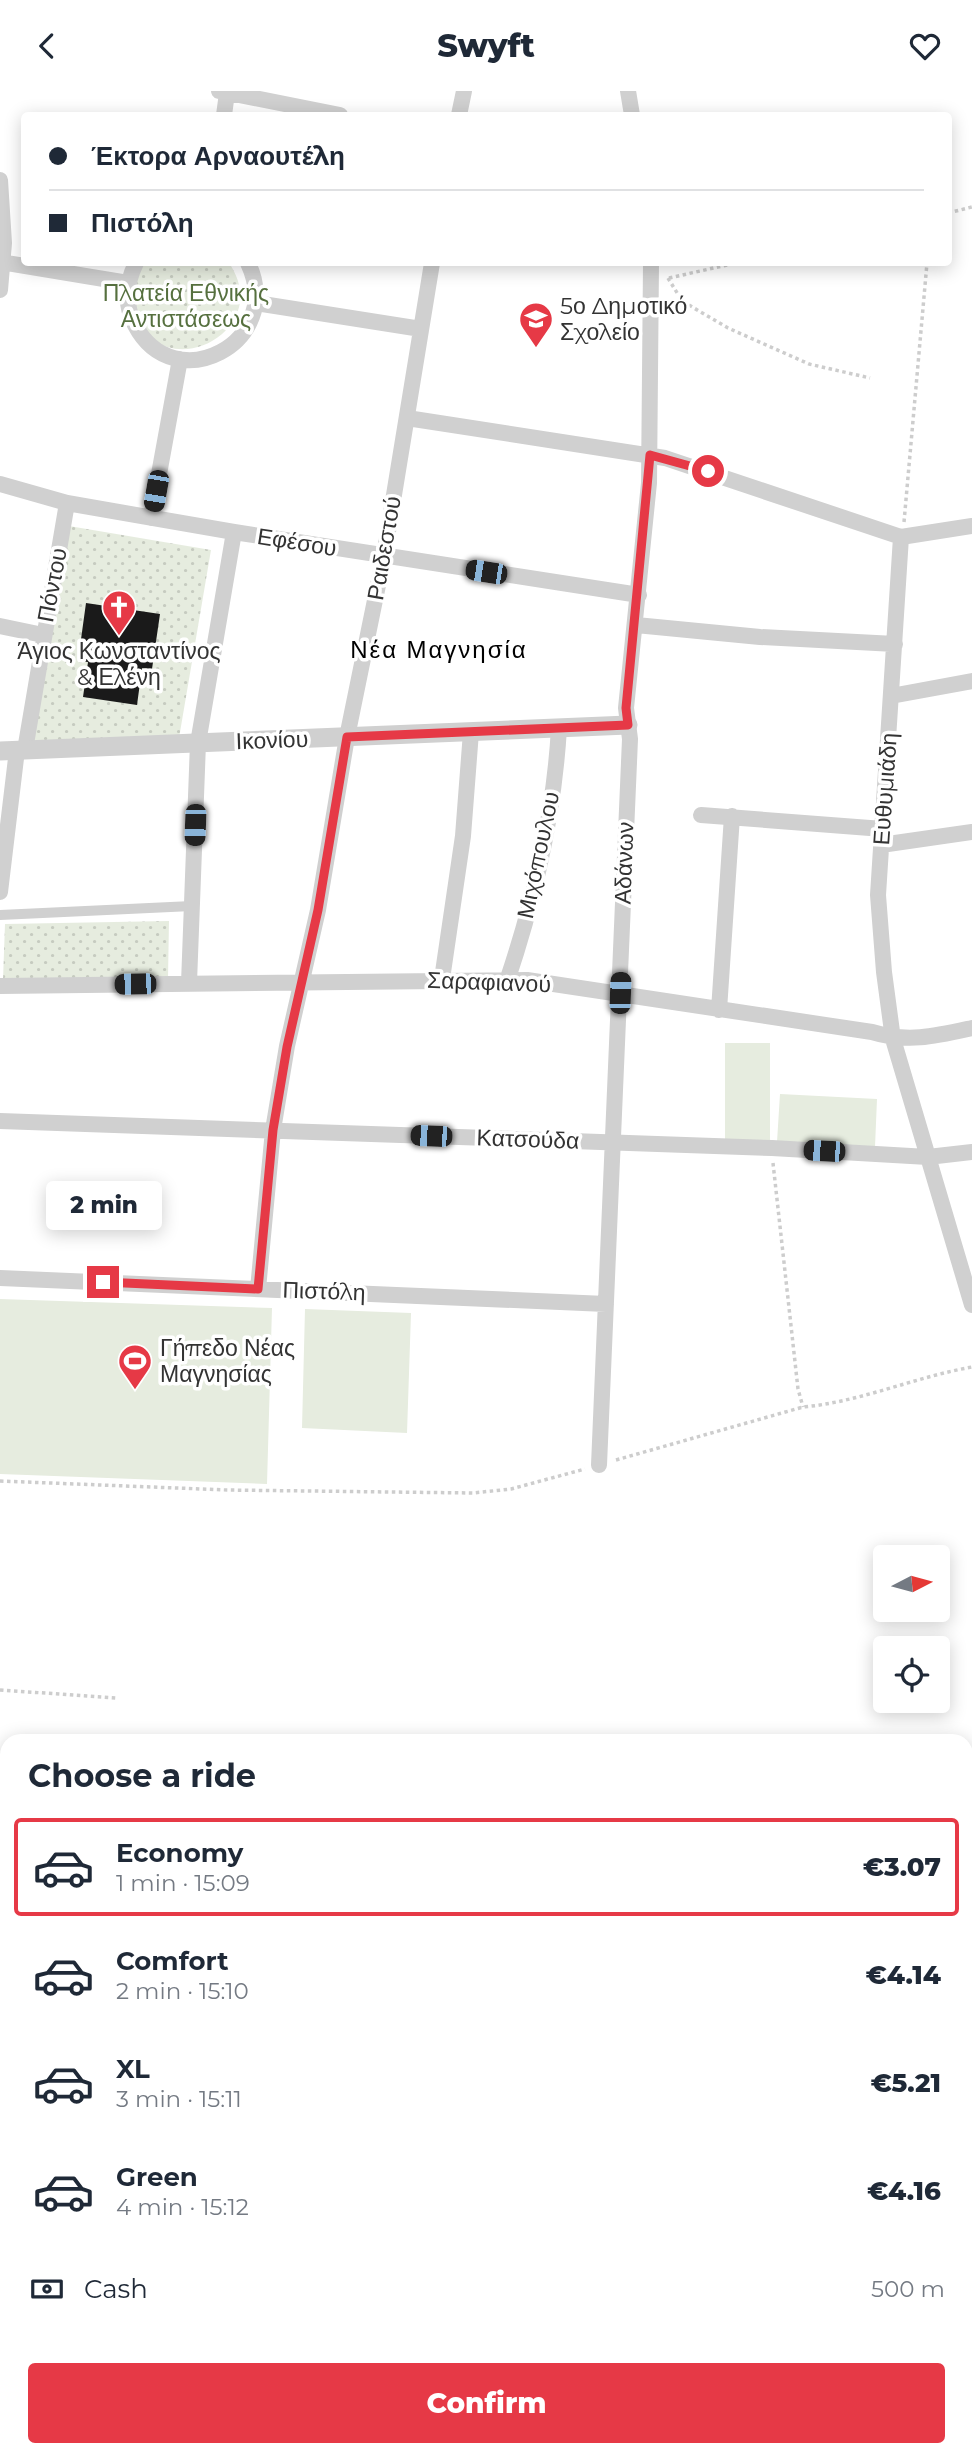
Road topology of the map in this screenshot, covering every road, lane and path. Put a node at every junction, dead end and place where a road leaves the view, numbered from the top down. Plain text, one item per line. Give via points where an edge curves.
1 (464, 91) edge
2 (628, 91) edge
3 (223, 92) edge
4 (289, 97) edge
5 (224, 112) edge
6 (332, 112) edge
7 (460, 112) edge
8 (632, 112) edge
9 (0, 180) edge
10 (972, 207) edge
11 (952, 212) edge
12 (2, 263) edge
13 (135, 266) edge
14 (249, 266) edge
15 (432, 266) edge
16 (650, 266) edge
17 (722, 266) edge
18 (927, 266) edge
19 (668, 278) junction
20 (128, 283) junction
21 (651, 287) junction
22 (0, 290) edge
23 (256, 303) junction
24 (421, 329) junction
25 (180, 359) junction
26 (870, 378) dead end
27 (407, 418) junction
28 (650, 455) junction
29 (0, 484) edge
30 (67, 503) junction
31 (151, 517) junction
32 (972, 526) edge
33 (234, 532) junction
34 (901, 537) junction
35 (384, 556) junction
36 (639, 595) junction
37 (636, 625) junction
38 (0, 627) edge
39 (43, 635) junction
40 (895, 643) junction
41 (972, 681) edge
42 (891, 696) junction
43 (628, 725) junction
44 (559, 728) junction
45 (471, 732) junction
46 (347, 737) junction
47 (198, 743) junction
48 (14, 751) edge
49 (701, 815) dead end
50 (732, 816) junction
51 (972, 832) edge
52 (882, 837) junction
53 (0, 892) edge
54 (192, 906) junction
55 (0, 915) edge
56 (442, 979) junction
57 (507, 981) junction
58 (189, 983) junction
59 (302, 984) junction
60 (0, 986) edge
61 (620, 993) junction
62 (719, 1010) junction
63 (972, 1028) edge
64 (893, 1039) junction
65 (0, 1121) edge
66 (273, 1130) junction
67 (615, 1142) junction
68 (772, 1148) junction
69 (972, 1152) edge
70 (928, 1157) junction
71 (0, 1278) edge
72 (258, 1289) junction
73 (606, 1304) junction
74 (972, 1305) edge
75 (972, 1367) edge
76 (803, 1407) junction
77 (599, 1465) junction
78 (0, 1481) edge
79 (0, 1690) edge
80 (117, 1698) dead end

1 - 7 street
2 - 8 street
3 - 4 street
3 - 5 street
4 - 6 street
9 - 12 street
10 - 11 path
12 - 20 street
12 - 22 street
13 - 20 street
14 - 23 street
15 - 24 street, Ραιδεστού
16 - 21 street, Αδάνων
17 - 19 path
18 - 34 path
19 - 21 path
19 - 26 path via 682,301 728,328 809,364
20 - 25 street via 127,302 136,328 155,348
21 - 28 street, Αδάνων
23 - 24 street
23 - 25 street via 247,329 229,348 206,358
24 - 27 street, Ραιδεστού
25 - 31 street
27 - 28 street
27 - 35 street, Ραιδεστού
28 - 34 street
28 - 36 street, Αδάνων
29 - 30 street, Εφέσου
30 - 31 street, Εφέσου
30 - 39 street, Πόντου
31 - 33 street, Εφέσου
32 - 34 street
33 - 35 street, Εφέσου
33 - 47 street
34 - 40 street, Ευθυμιάδη
35 - 36 street, Εφέσου
35 - 46 street, Ραιδεστού
36 - 37 street, Αδάνων
37 - 40 street
37 - 43 street, Αδάνων
38 - 39 street
39 - 48 street, Πόντου
40 - 42 street, Ευθυμιάδη
41 - 42 street
42 - 52 street, Ευθυμιάδη
43 - 44 street, Ικονίου
43 - 61 street, Αδάνων
44 - 45 street, Ικονίου
44 - 57 street, Μιχόπουλου via 542,864
45 - 46 street, Ικονίου
45 - 56 street via 463,836
46 - 47 street, Ικονίου
46 - 59 street, Ραιδεστού
47 - 48 street, Ικονίου
47 - 54 street
48 - 53 street, Πόντου
49 - 50 street
50 - 52 street
50 - 62 street
51 - 52 street
52 - 64 street, Ευθυμιάδη via 878,895
54 - 55 street
54 - 58 street
56 - 57 street, Σαραφιανού
56 - 59 street, Σαραφιανού
57 - 61 street, Σαραφιανού
58 - 59 street, Σαραφιανού
58 - 60 street, Σαραφιανού
59 - 66 street, Ραιδεστού
61 - 62 street, Σαραφιανού
61 - 67 street, Αδάνων
62 - 64 street, Σαραφιανού
63 - 64 street, Σαραφιανού via 918,1040
64 - 70 street, Ευθυμιάδη
65 - 66 street, Κατσούδα
66 - 67 street, Κατσούδα
66 - 72 street, Ραιδεστού
67 - 68 street, Κατσούδα
67 - 73 street, Αδάνων
68 - 70 street, Κατσούδα
68 - 76 path
69 - 70 street, Κατσούδα
70 - 74 street, Ευθυμιάδη
71 - 72 street, Πιστόλη
72 - 73 street, Πιστόλη
73 - 77 street, Αδάνων
75 - 76 path via 829,1405
76 - 77 path
77 - 78 path via 511,1489 473,1493
79 - 80 path

